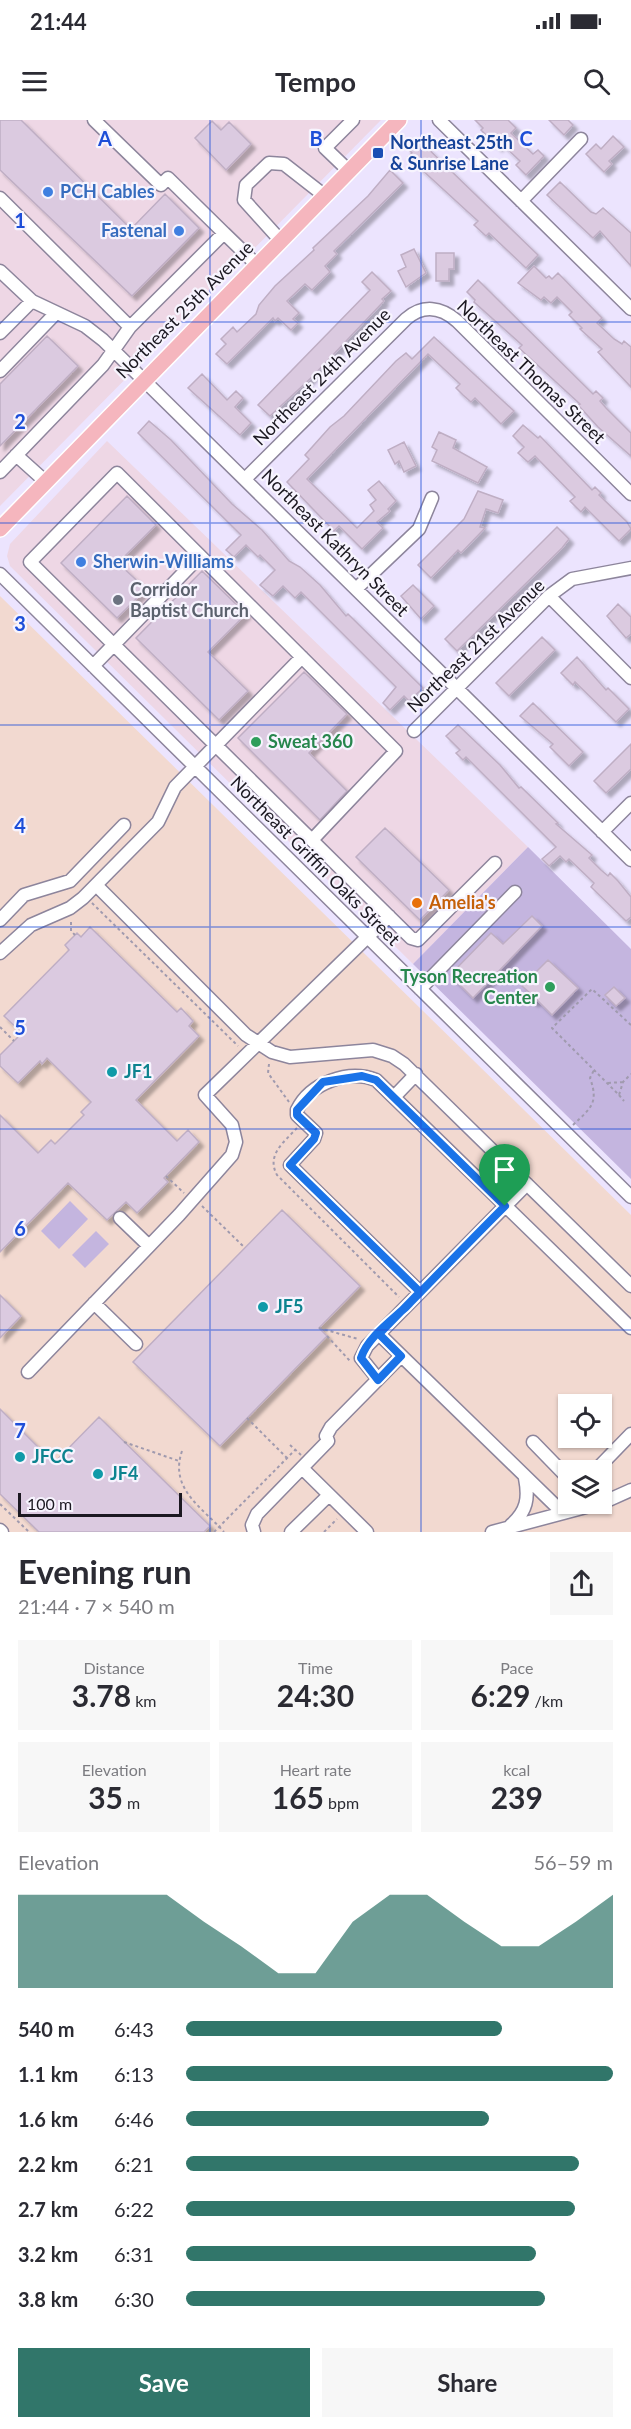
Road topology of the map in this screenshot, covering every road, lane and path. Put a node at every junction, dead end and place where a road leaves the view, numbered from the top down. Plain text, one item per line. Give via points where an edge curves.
1 (94, 120) edge
2 (353, 120) edge
3 (399, 120) edge
4 (439, 120) edge
5 (581, 139) dead end
6 (349, 171) junction
7 (325, 196) junction
8 (0, 198) edge
9 (521, 201) junction
10 (224, 233) junction
11 (281, 241) junction
12 (257, 265) junction
13 (0, 271) edge
14 (32, 301) junction
15 (429, 309) joint
16 (631, 309) edge
17 (56, 313) junction
18 (130, 327) junction
19 (0, 333) edge
20 (113, 349) junction
21 (0, 371) edge
22 (144, 380) junction
23 (16, 455) junction
24 (0, 472) edge
25 (245, 479) junction
26 (46, 482) junction
27 (631, 494) edge
28 (432, 498) dead end
29 (0, 529) edge
30 (200, 556) junction
31 (631, 568) edge
32 (0, 574) edge
33 (356, 589) junction
34 (549, 596) junction
35 (114, 644) junction
36 (302, 657) junction
37 (93, 666) junction
38 (631, 678) edge
39 (457, 689) junction
40 (414, 731) dead end
41 (216, 744) junction
42 (195, 767) junction
43 (631, 803) edge
44 (124, 825) dead end
45 (602, 832) junction
46 (312, 840) junction
47 (631, 860) edge
48 (495, 863) dead end
49 (96, 885) junction
50 (515, 892) dead end
51 (92, 903) dead end
52 (389, 916) junction
53 (0, 920) edge
54 (70, 922) dead end
55 (75, 935) dead end
56 (368, 938) junction
57 (0, 953) edge
58 (420, 989) junction
59 (631, 1025) edge
60 (0, 1027) edge
61 (14, 1041) dead end
62 (256, 1043) junction
63 (245, 1054) junction
64 (594, 1070) junction
65 (416, 1074) junction
66 (631, 1074) edge
67 (623, 1082) junction
68 (607, 1083) junction
69 (619, 1095) junction
70 (394, 1097) junction
71 (624, 1101) dead end
72 (573, 1125) dead end
73 (166, 1176) dead end
74 (527, 1184) junction
75 (186, 1195) dead end
76 (631, 1197) edge
77 (201, 1204) dead end
78 (505, 1206) junction
79 (120, 1218) dead end
80 (149, 1246) junction
81 (245, 1248) dead end
82 (631, 1286) edge
83 (420, 1292) junction
84 (94, 1303) junction
85 (319, 1328) dead end
86 (631, 1328) edge
87 (379, 1334) junction
88 (327, 1336) dead end
89 (136, 1344) dead end
90 (367, 1346) junction
91 (401, 1356) junction
92 (355, 1366) dead end
93 (28, 1372) dead end
94 (378, 1380) junction
95 (247, 1418) dead end
96 (631, 1434) edge
97 (124, 1442) dead end
98 (534, 1442) dead end
99 (290, 1445) dead end
100 (296, 1450) junction
101 (182, 1451) dead end
102 (287, 1458) junction
103 (606, 1460) edge
104 (178, 1461) junction
105 (302, 1463) junction
106 (558, 1467) edge
107 (525, 1478) junction
108 (631, 1490) edge
109 (328, 1495) junction
110 (612, 1498) edge
111 (0, 1504) edge
112 (558, 1508) edge
113 (558, 1513) edge
114 (340, 1516) dead end
115 (510, 1525) junction
116 (219, 1527) junction
117 (29, 1532) edge
118 (214, 1532) edge
119 (224, 1532) edge
120 (254, 1532) edge
121 (291, 1532) edge
122 (324, 1532) edge
123 (367, 1532) edge
124 (492, 1532) edge

1 - 10 street via 161,185 168,178
2 - 6 street via 325,148
3 - 6 main road, Northeast 25th Avenue
4 - 9 street
5 - 9 street
6 - 7 main road, Northeast 25th Avenue
7 - 11 main road, Northeast 25th Avenue
7 - 11 street via 284,164 269,163 246,185 244,200
8 - 18 street
9 - 16 street
10 - 12 street
10 - 18 street
11 - 12 main road, Northeast 25th Avenue
12 - 22 main road, Northeast 25th Avenue
13 - 14 street, Northeast Kathryn Street
14 - 17 street, Northeast Kathryn Street
14 - 19 street
15 - 25 street, Northeast 24th Avenue via 405,319
15 - 27 street, Northeast Thomas Street via 457,321
17 - 20 street, Northeast Kathryn Street via 85,327
17 - 21 street
18 - 20 street
20 - 22 street, Northeast Kathryn Street
20 - 23 street via 103,365
22 - 25 street, Northeast Kathryn Street
22 - 26 main road, Northeast 25th Avenue
23 - 24 street
23 - 26 street
25 - 33 street, Northeast Kathryn Street
26 - 29 main road, Northeast 25th Avenue
28 - 33 street via 419,529
30 - 35 street
30 - 35 street via 117,473 30,561
30 - 36 street
31 - 34 street, Northeast 21st Avenue via 572,579
32 - 37 street, Northeast Griffin Oaks Street
33 - 39 street, Northeast Kathryn Street
34 - 38 street
34 - 39 street, Northeast 21st Avenue
35 - 37 street
35 - 41 street
36 - 41 street
36 - 46 street via 396,751
37 - 42 street, Northeast Griffin Oaks Street
39 - 40 street, Northeast 21st Avenue
39 - 45 street, Northeast Kathryn Street
41 - 42 street
41 - 46 street
42 - 49 street via 170,794 158,822
42 - 56 street, Northeast Griffin Oaks Street
43 - 45 street
44 - 53 street via 70,881 24,895
45 - 47 street, Northeast Kathryn Street
46 - 52 street
48 - 52 street via 418,940
49 - 57 street via 70,908 31,925
49 - 62 street
50 - 58 street
51 - 63 path
52 - 56 street
54 - 55 path
56 - 58 street, Northeast Griffin Oaks Street
56 - 62 street
58 - 76 street, Northeast Griffin Oaks Street
59 - 64 path via 592,989 552,1028
60 - 61 path
62 - 63 street
62 - 65 street via 290,1057 373,1050 392,1056
63 - 80 street via 205,1095 232,1125 236,1142 232,1155
64 - 68 path
64 - 72 path via 590,1078 595,1093 593,1104
65 - 70 street
65 - 74 street
66 - 67 path
67 - 68 path
67 - 69 path
68 - 69 path
69 - 71 path
70 - 78 street
70 - 83 street via 362,1076 323,1082 297,1110 313,1138 290,1165
73 - 75 path
74 - 78 street
74 - 82 street
77 - 81 path
78 - 83 street
78 - 86 street
79 - 80 street
80 - 84 street
83 - 87 street
84 - 89 street
84 - 93 street
85 - 90 path via 361,1340
87 - 90 street
87 - 91 street
88 - 92 path
90 - 94 street via 361,1358
91 - 94 street
91 - 107 street
94 - 105 street via 331,1427 326,1436 328,1441
95 - 102 path
96 - 103 street
97 - 104 path
98 - 106 street
99 - 100 path
100 - 102 path
100 - 105 path
101 - 104 path
102 - 116 path
104 - 116 path via 182,1488
105 - 109 street
105 - 120 street via 257,1514 252,1525
107 - 112 street
107 - 115 street via 528,1496 524,1509
108 - 110 street
109 - 121 street
109 - 123 street
111 - 117 path
113 - 115 street
114 - 122 path
115 - 124 street
116 - 118 path
116 - 119 path

